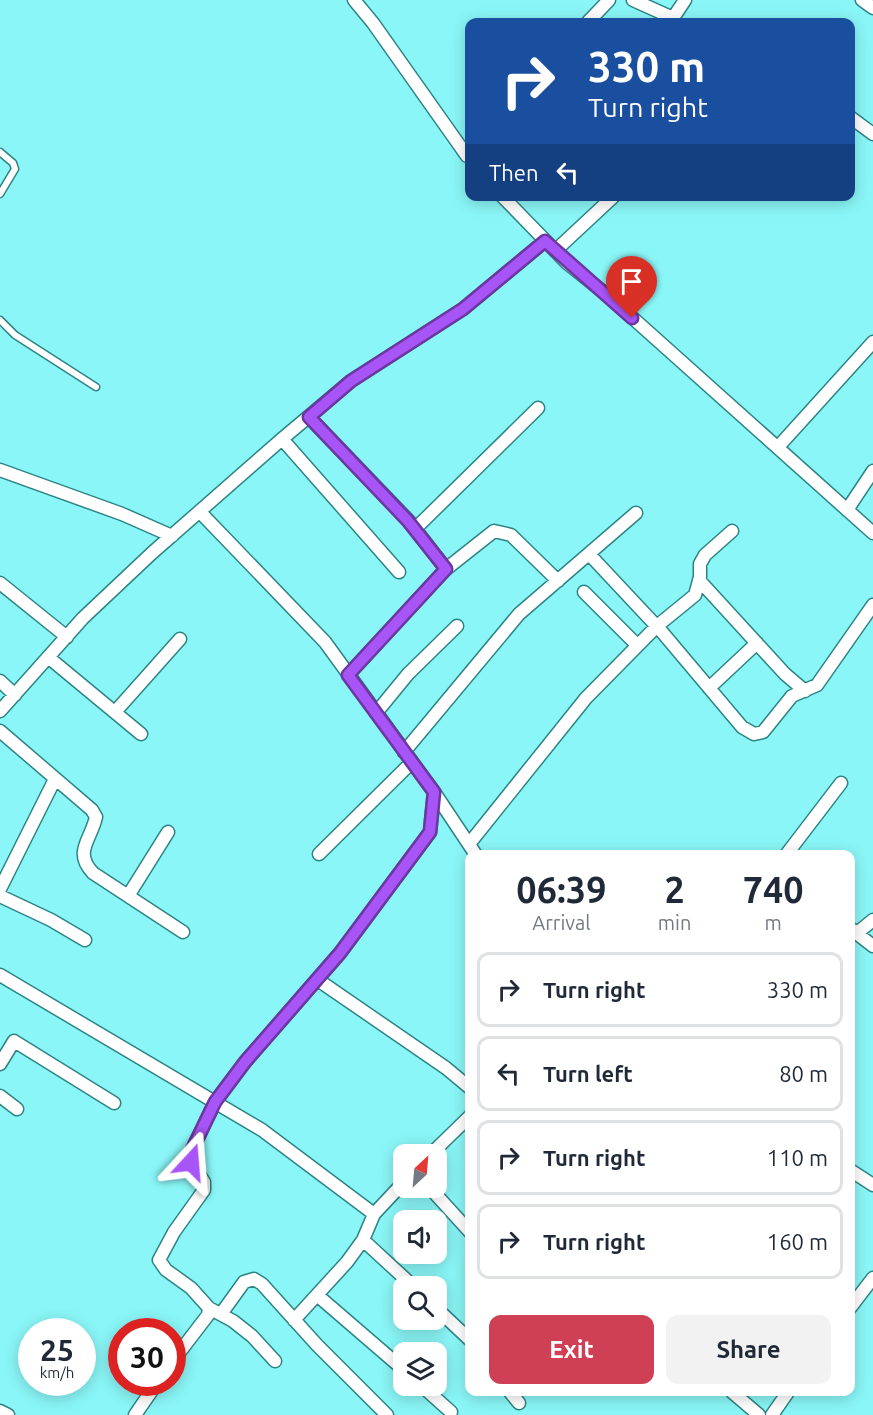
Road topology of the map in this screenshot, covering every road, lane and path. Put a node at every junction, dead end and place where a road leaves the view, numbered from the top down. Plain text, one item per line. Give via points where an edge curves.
1 (354, 0) edge
2 (609, 0) edge
3 (633, 0) edge
4 (685, 0) edge
5 (861, 0) edge
6 (873, 8) edge
7 (592, 18) edge
8 (669, 18) edge
9 (674, 18) edge
10 (855, 121) edge
11 (873, 134) edge
12 (465, 150) edge
13 (0, 152) edge
14 (0, 194) edge
15 (507, 201) edge
16 (609, 201) edge
17 (545, 241) junction
18 (555, 251) junction
19 (0, 320) edge
20 (873, 342) edge
21 (96, 387) dead end
22 (538, 408) dead end
23 (309, 417) junction
24 (282, 439) junction
25 (778, 447) junction
26 (0, 470) edge
27 (873, 471) edge
28 (847, 510) junction
29 (200, 512) junction
30 (636, 513) dead end
31 (415, 529) junction
32 (732, 531) dead end
33 (873, 533) edge
34 (172, 536) junction
35 (589, 554) junction
36 (446, 569) junction
37 (399, 572) dead end
38 (699, 580) junction
39 (558, 581) junction
40 (0, 584) edge
41 (584, 592) dead end
42 (873, 605) edge
43 (457, 626) dead end
44 (657, 626) junction
45 (67, 637) junction
46 (180, 639) dead end
47 (757, 643) junction
48 (637, 645) junction
49 (48, 657) junction
50 (348, 675) junction
51 (0, 681) edge
52 (709, 688) junction
53 (805, 691) junction
54 (15, 695) junction
55 (0, 711) edge
56 (115, 712) junction
57 (376, 713) junction
58 (0, 731) edge
59 (141, 734) dead end
60 (404, 752) junction
61 (412, 762) junction
62 (55, 779) junction
63 (841, 783) dead end
64 (434, 792) junction
65 (168, 832) dead end
66 (469, 844) junction
67 (473, 850) edge
68 (790, 850) edge
69 (319, 854) dead end
70 (0, 889) edge
71 (0, 896) edge
72 (128, 896) junction
73 (873, 920) edge
74 (855, 930) edge
75 (183, 932) dead end
76 (855, 932) edge
77 (85, 940) dead end
78 (873, 946) edge
79 (0, 975) edge
80 (318, 980) junction
81 (0, 1064) edge
82 (465, 1084) edge
83 (0, 1096) edge
84 (215, 1102) junction
85 (114, 1103) dead end
86 (17, 1108) dead end
87 (465, 1121) edge
88 (441, 1144) edge
89 (855, 1173) edge
90 (873, 1185) edge
91 (393, 1194) edge
92 (439, 1198) edge
93 (374, 1214) junction
94 (465, 1226) edge
95 (363, 1240) junction
96 (402, 1276) edge
97 (873, 1278) edge
98 (317, 1295) junction
99 (855, 1301) edge
100 (209, 1308) junction
101 (221, 1314) junction
102 (447, 1318) edge
103 (294, 1320) junction
104 (465, 1335) edge
105 (186, 1344) edge
106 (275, 1360) dead end
107 (393, 1361) edge
108 (149, 1396) edge
109 (433, 1396) edge
110 (513, 1396) edge
111 (737, 1396) edge
112 (785, 1396) edge
113 (519, 1403) dead end
114 (0, 1411) edge
115 (451, 1412) dead end
116 (8, 1415) edge
117 (135, 1415) edge
118 (387, 1415) edge
119 (759, 1415) edge
120 (772, 1415) edge

1 - 12 street
2 - 7 street
3 - 8 street
4 - 9 street
5 - 6 street
10 - 11 street
13 - 14 lane via 15,169
15 - 17 street
16 - 18 street
17 - 18 street
17 - 23 street via 463,309 351,381
18 - 25 street
19 - 21 lane via 15,335
20 - 25 street
22 - 31 street
23 - 24 street
23 - 31 street
24 - 29 street
24 - 37 street
25 - 28 street
26 - 34 street
27 - 28 street
28 - 33 street
29 - 34 street
29 - 50 street via 325,642
30 - 35 street
31 - 36 street
32 - 38 street via 705,555
34 - 45 street
35 - 39 street
35 - 44 street
36 - 39 street via 494,531 502,531 511,535
36 - 50 street
38 - 44 street via 695,595
38 - 47 street
39 - 60 street via 519,614
40 - 45 street
41 - 48 street
42 - 53 street via 820,682
43 - 57 street via 408,674
44 - 48 street
44 - 52 street
45 - 49 street
46 - 56 street
47 - 52 street
47 - 53 street
48 - 66 street via 572,713
49 - 54 street
49 - 56 street
50 - 57 street
51 - 54 street
52 - 53 street via 745,730 754,734 763,732 791,698
54 - 55 street
56 - 59 street
57 - 60 street
58 - 62 street
60 - 61 street
61 - 64 street
61 - 69 street
62 - 70 street
62 - 72 street via 96,817 83,850 84,864
63 - 68 street
64 - 66 street
64 - 80 street via 430,832
65 - 72 street
66 - 67 street
71 - 77 street
72 - 75 street
73 - 74 street
76 - 78 street
79 - 84 street
80 - 82 street
80 - 84 street
81 - 85 street via 12,1043 19,1043
83 - 86 street
84 - 93 street via 262,1130
84 - 100 street via 192,1150 191,1162 204,1182 204,1190 159,1260
87 - 88 street
89 - 90 street
91 - 93 street
92 - 94 street
93 - 95 street
95 - 96 street
95 - 98 street
97 - 99 street
98 - 103 street
98 - 107 street
100 - 101 street
100 - 105 street
101 - 103 street via 250,1278 261,1284
101 - 106 street via 252,1335
102 - 104 street
103 - 118 street
108 - 117 street
109 - 115 street
110 - 113 street
111 - 119 street
112 - 120 street
114 - 116 street

